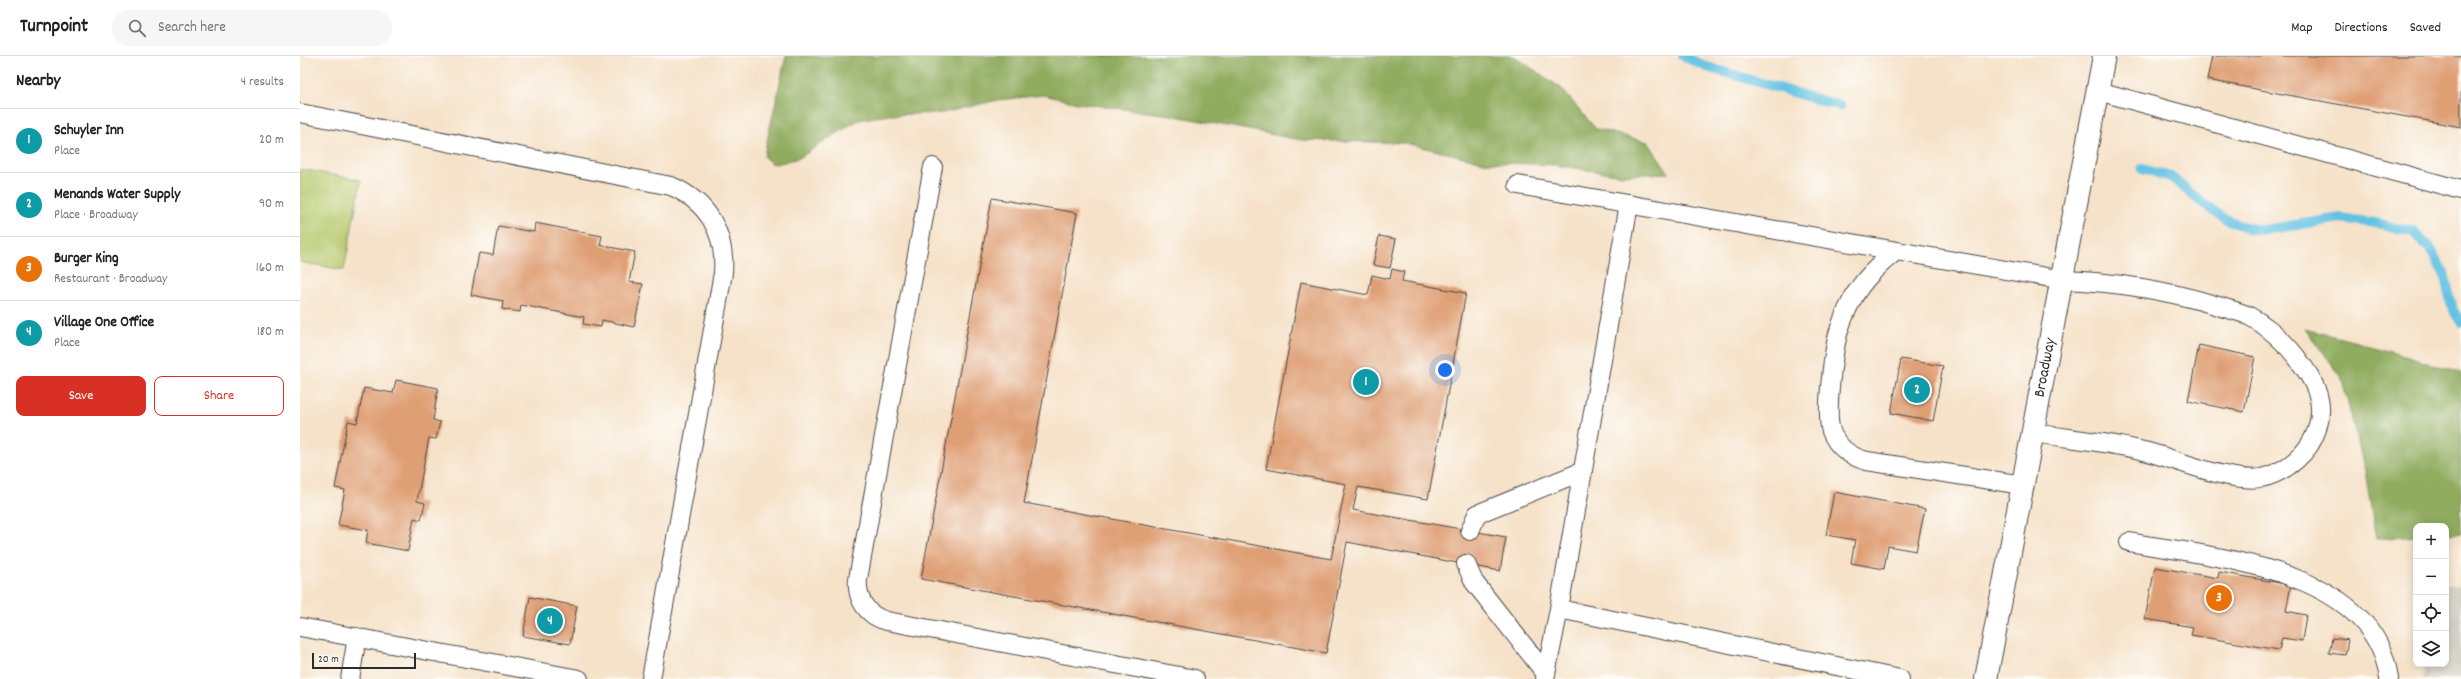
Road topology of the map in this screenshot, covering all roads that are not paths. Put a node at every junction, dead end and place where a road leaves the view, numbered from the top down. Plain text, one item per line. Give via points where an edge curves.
1 (2104, 56) edge
2 (2098, 91) junction
3 (300, 113) edge
4 (933, 167) dead end
5 (1518, 185) dead end
6 (2461, 190) edge
7 (1629, 204) junction
8 (1896, 251) junction
9 (2063, 280) junction
10 (2034, 433) junction
11 (1583, 471) junction
12 (2023, 485) junction
13 (1470, 531) dead end
14 (2129, 542) dead end
15 (1466, 564) dead end
16 (1559, 609) junction
17 (300, 627) edge
18 (357, 637) junction
19 (1546, 677) edge
20 (350, 679) edge
21 (579, 679) edge
22 (651, 679) edge
23 (1195, 679) edge
24 (1900, 679) edge
25 (1986, 679) edge
26 (2389, 679) edge

1 - 2 main road, Broadway
2 - 6 lane
2 - 9 main road, Broadway
3 - 22 lane via 671,186 690,196 713,220 723,251 723,273
4 - 23 lane via 858,579 858,592 862,603 870,613 887,621
5 - 7 lane
7 - 8 lane
7 - 11 lane
8 - 9 lane
8 - 12 lane via 1864,281 1852,299 1838,335 1828,413 1829,425 1835,439 1846,451 1867,461
9 - 10 main road, Broadway
9 - 10 lane via 2106,282 2183,295 2248,315 2282,340 2311,378 2320,400 2319,422 2308,447 2291,464 2270,475 2250,479 2217,473 2147,452
10 - 12 main road, Broadway
11 - 13 lane via 1477,514
11 - 16 lane
12 - 25 main road, Broadway
14 - 26 lane via 2256,565 2312,584 2345,606 2373,635 2386,660
15 - 19 lane via 1474,582
16 - 19 lane
16 - 24 lane
17 - 18 lane
18 - 20 lane
18 - 21 lane

